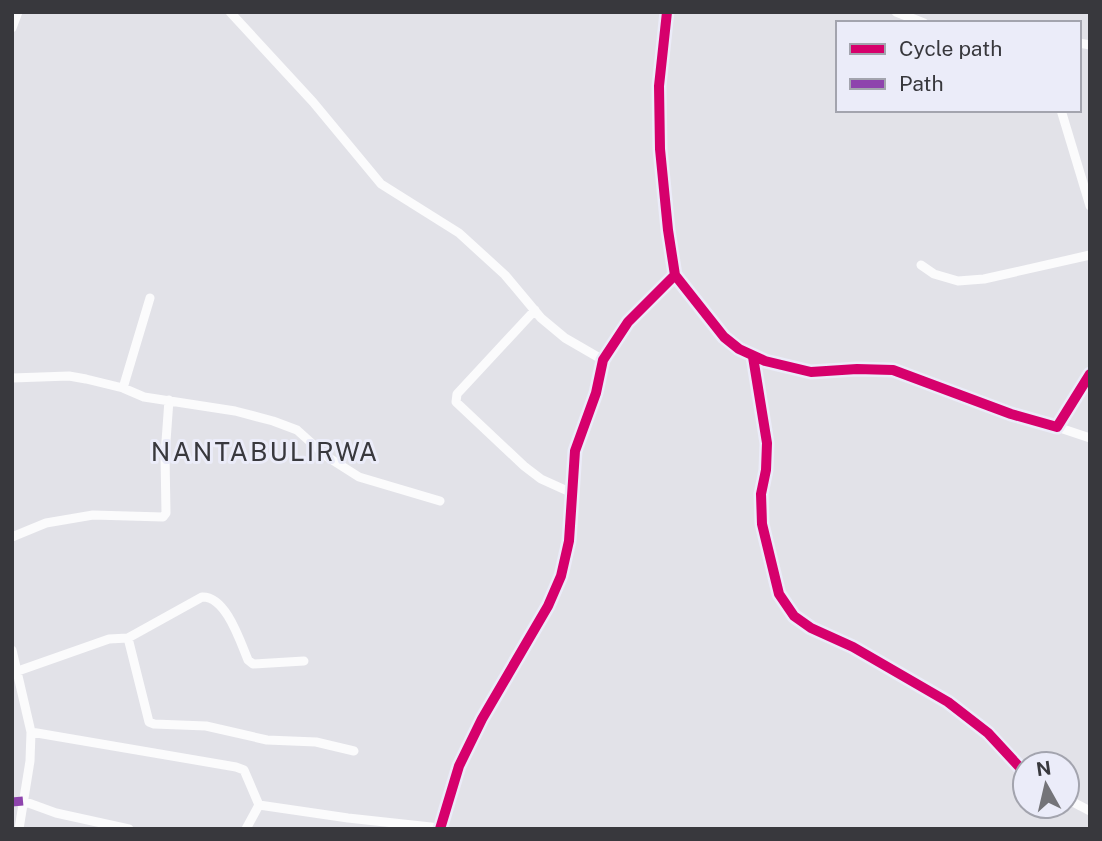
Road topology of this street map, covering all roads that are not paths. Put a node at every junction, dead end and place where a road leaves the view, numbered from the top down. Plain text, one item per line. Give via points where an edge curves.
1 (18, 12) edge
2 (230, 12) edge
3 (667, 12) edge
4 (895, 12) edge
5 (919, 21) edge
6 (12, 27) edge
7 (1062, 112) edge
8 (1087, 190) edge
9 (1090, 206) edge
10 (1090, 256) edge
11 (921, 265) dead end
12 (674, 275) junction
13 (150, 298) dead end
14 (535, 310) junction
15 (753, 357) junction
16 (603, 359) junction
17 (1090, 374) edge
18 (12, 378) edge
19 (123, 388) junction
20 (169, 400) junction
21 (1057, 427) junction
22 (1090, 438) edge
23 (572, 493) junction
24 (440, 501) dead end
25 (12, 537) edge
26 (128, 638) junction
27 (12, 650) edge
28 (304, 661) dead end
29 (18, 671) junction
30 (31, 732) junction
31 (354, 751) dead end
32 (1011, 758) edge
33 (23, 801) junction
34 (259, 805) junction
35 (440, 828) edge
36 (19, 829) edge
37 (129, 829) edge
38 (246, 829) edge

1 - 6 street
2 - 14 street via 381,184 459,233
3 - 12 street via 659,86 660,149
4 - 5 street
7 - 8 street
8 - 9 street
10 - 11 street via 958,281
12 - 15 street via 724,337
12 - 16 street via 628,322
13 - 19 street
14 - 16 street via 565,338
14 - 23 street via 457,394 456,401 524,466
15 - 21 street via 811,372 893,370
15 - 32 street via 767,443 762,524 779,594 794,616 948,702
16 - 23 street via 575,451
17 - 21 street
18 - 19 street via 69,376
19 - 20 street
20 - 24 street via 273,421 297,430 359,477
20 - 25 street via 163,517 93,515 46,523
21 - 22 street
23 - 35 street via 561,576 459,766
26 - 28 street via 192,600 208,596 222,608 253,664
26 - 29 street via 108,639
26 - 31 street via 149,722 206,726 267,740 316,742
27 - 29 street
29 - 30 street
30 - 33 street
30 - 34 street via 236,767 244,770
33 - 36 street
33 - 37 street
34 - 35 street
34 - 38 street

